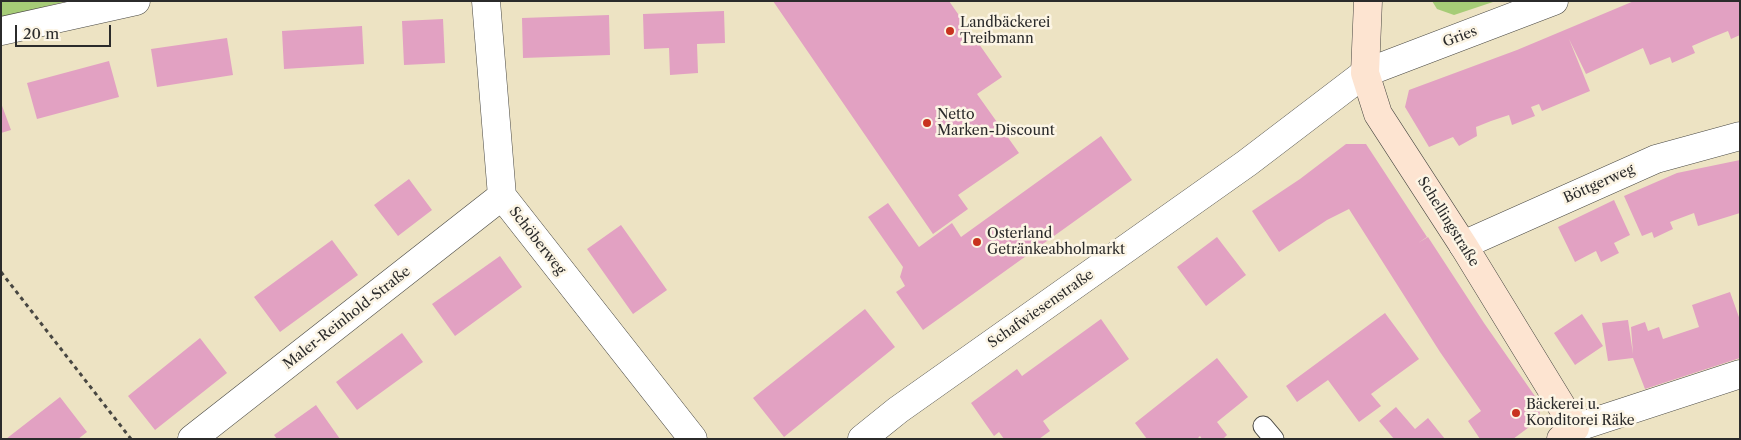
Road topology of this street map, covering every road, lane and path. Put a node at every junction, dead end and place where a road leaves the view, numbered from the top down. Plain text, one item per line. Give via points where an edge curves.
1 (136, 1) edge
2 (486, 1) edge
3 (1368, 1) edge
4 (1554, 1) edge
5 (1, 31) edge
6 (1365, 73) junction
7 (1740, 136) edge
8 (502, 196) junction
9 (1463, 245) junction
10 (1, 272) edge
11 (1740, 374) edge
12 (1568, 434) edge
13 (131, 439) edge
14 (192, 439) edge
15 (693, 439) edge
16 (862, 439) edge

1 - 5 street
2 - 8 street, Schöberweg
3 - 6 main road, Schellingstraße
4 - 6 street, Gries
6 - 9 main road, Schellingstraße via 1378,114
6 - 16 street, Schafwiesenstraße via 1247,163 898,410
7 - 9 street, Böttgerweg via 1656,159
8 - 14 street, Maler-Reinhold-Straße
8 - 15 street, Schöberweg
9 - 12 main road, Schellingstraße
10 - 13 path
11 - 12 street

